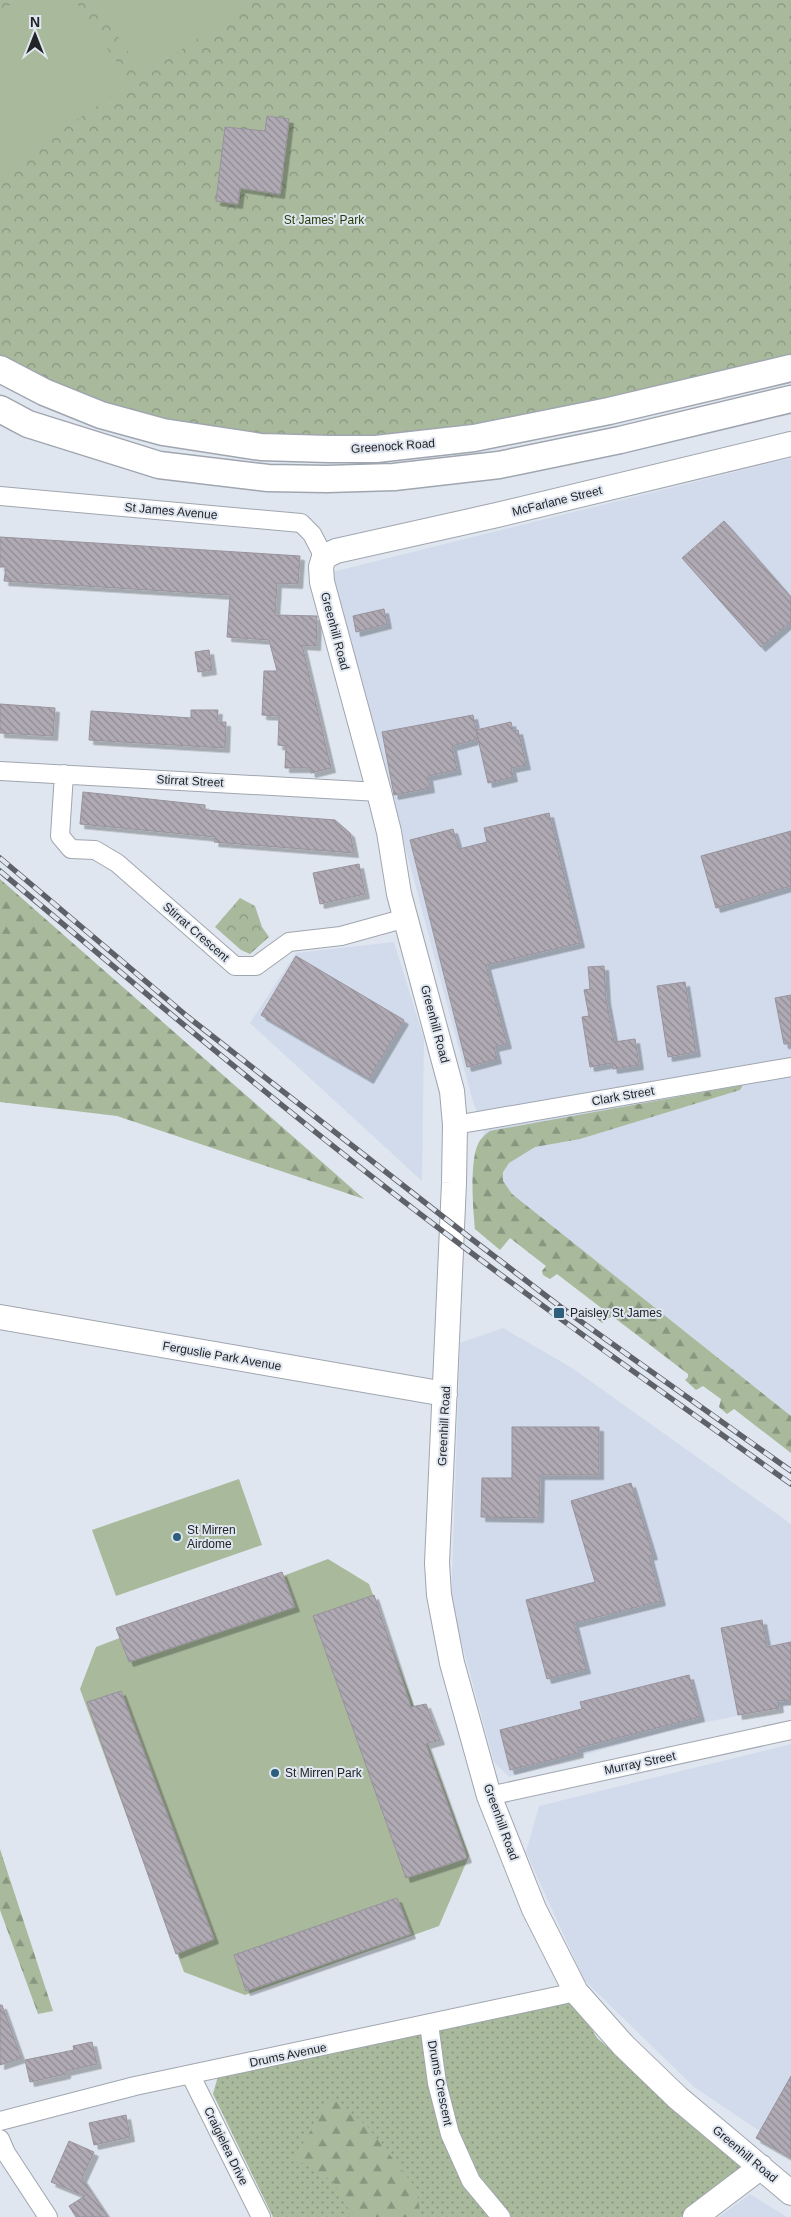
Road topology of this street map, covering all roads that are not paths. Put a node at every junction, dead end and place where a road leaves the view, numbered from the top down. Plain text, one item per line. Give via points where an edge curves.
1 (791, 368) edge
2 (0, 369) edge
3 (791, 399) edge
4 (0, 409) edge
5 (791, 444) edge
6 (0, 496) edge
7 (324, 557) junction
8 (0, 771) edge
9 (64, 774) junction
10 (379, 792) junction
11 (406, 918) junction
12 (791, 1067) edge
13 (455, 1125) junction
14 (0, 1317) edge
15 (445, 1394) junction
16 (791, 1730) edge
17 (489, 1796) junction
18 (576, 1992) junction
19 (429, 2024) junction
20 (191, 2076) junction
21 (0, 2121) edge
22 (0, 2139) edge
23 (761, 2167) junction
24 (791, 2193) edge
25 (48, 2217) edge
26 (261, 2217) edge
27 (501, 2217) edge
28 (695, 2217) edge

1 - 2 main road, Greenock Road via 609,411 474,438 376,449 261,447 162,432 101,415 44,392
3 - 4 main road via 499,465 456,472 327,479 268,478 159,465 28,424
5 - 7 street, McFarlane Street via 336,551
6 - 7 street, St James Avenue via 300,523 312,534
7 - 10 street, Greenhill Road via 322,582
8 - 9 street, Stirrat Street
9 - 10 street, Stirrat Street
9 - 11 street, Stirrat Crescent via 60,836 71,849 95,850 118,863 236,966 256,966 289,942 342,936
10 - 11 street, Greenhill Road
11 - 13 street, Greenhill Road via 452,1091
12 - 13 street, Clark Street
13 - 15 street, Greenhill Road
14 - 15 street, Ferguslie Park Avenue
15 - 17 street, Greenhill Road via 437,1563 439,1595 452,1663
16 - 17 street, Murray Street
17 - 18 street, Greenhill Road via 534,1909
18 - 19 street, Drums Avenue
18 - 23 street, Greenhill Road via 623,2045 678,2098
19 - 20 street, Drums Avenue
19 - 27 street, Drums Crescent via 437,2083 450,2134 471,2182
20 - 21 street, Drums Avenue via 126,2088
20 - 26 street, Craigielea Drive
22 - 25 street
23 - 24 street, Greenhill Road
23 - 28 street

